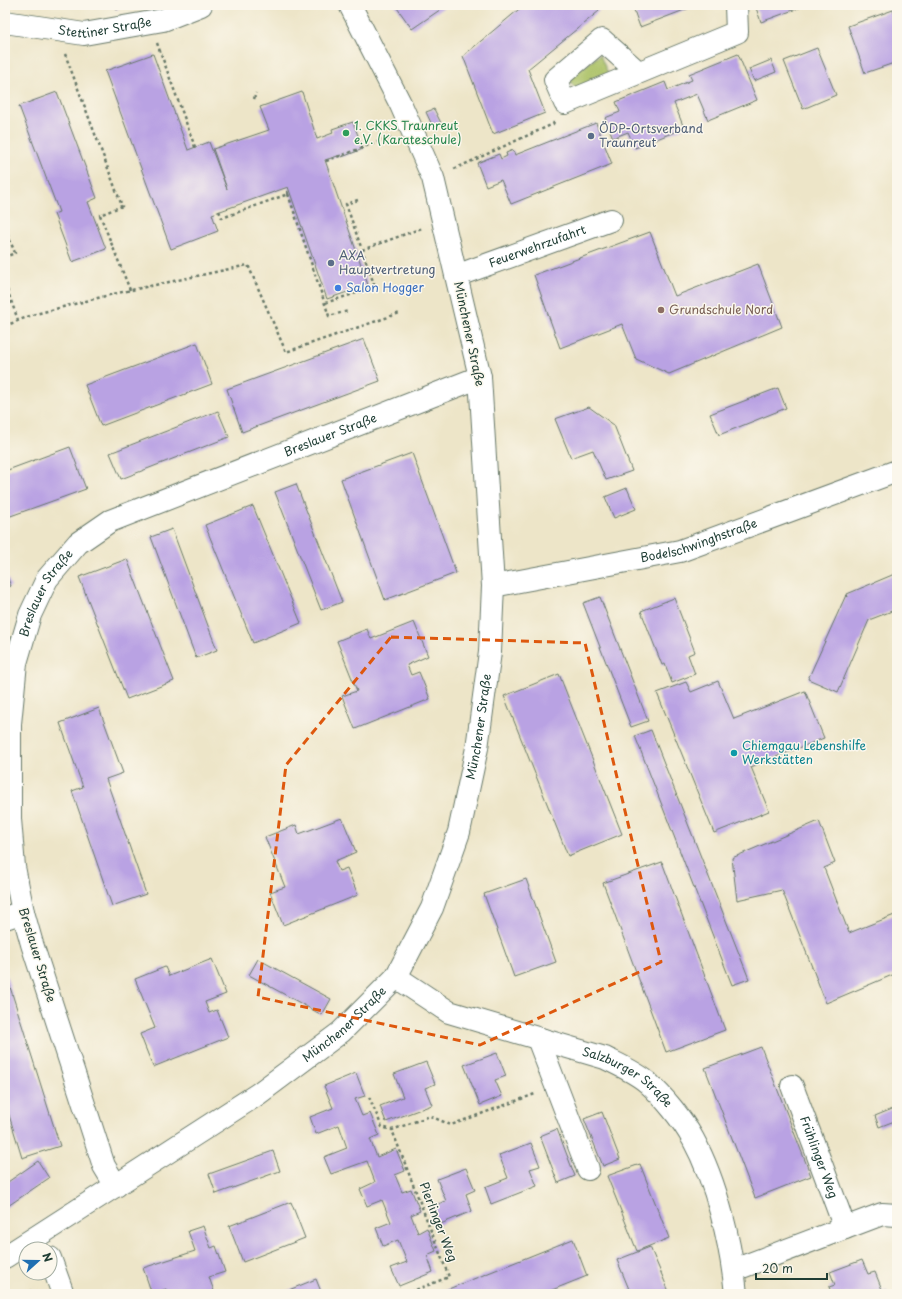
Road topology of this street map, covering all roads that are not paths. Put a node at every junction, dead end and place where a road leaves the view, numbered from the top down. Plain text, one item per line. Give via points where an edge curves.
1 (202, 5) edge
2 (350, 5) edge
3 (736, 5) edge
4 (5, 22) edge
5 (638, 72) junction
6 (611, 220) dead end
7 (464, 273) dead end
8 (480, 377) junction
9 (897, 471) edge
10 (494, 586) junction
11 (14, 915) edge
12 (396, 977) junction
13 (541, 1039) junction
14 (792, 1086) dead end
15 (588, 1168) dead end
16 (116, 1186) junction
17 (897, 1215) edge
18 (845, 1228) junction
19 (45, 1241) edge
20 (18, 1253) edge
21 (5, 1258) edge
22 (734, 1270) junction
23 (58, 1280) edge
24 (63, 1294) edge
25 (736, 1294) edge

1 - 4 street, Stettiner Straße via 163,20 84,34
2 - 8 street, Münchener Straße via 401,105 433,178
3 - 5 street via 737,32
5 - 5 street via 565,103 555,80 602,40
6 - 7 street, Feuerwehrzufahrt
8 - 10 street, Münchener Straße
8 - 11 street, Breslauer Straße via 110,521 78,543 52,573 30,615 16,663 10,724
9 - 10 street, Bodelschwinghstraße via 680,551
10 - 12 street, Münchener Straße via 490,652 477,748 459,832 432,908
11 - 16 street, Breslauer Straße via 32,944 104,1166
12 - 13 street, Salzburger Straße via 449,1012
12 - 16 street, Münchener Straße via 341,1032 258,1094
13 - 15 street via 540,1044
13 - 22 street, Salzburger Straße via 605,1058 625,1068 647,1082 675,1113 693,1139 709,1174
14 - 18 street, Frühlinger Weg
16 - 19 street, Münchener Straße
17 - 18 street via 882,1214
18 - 22 street
20 - 21 street, Münchener Straße
22 - 25 street, Salzburger Straße
23 - 24 street

